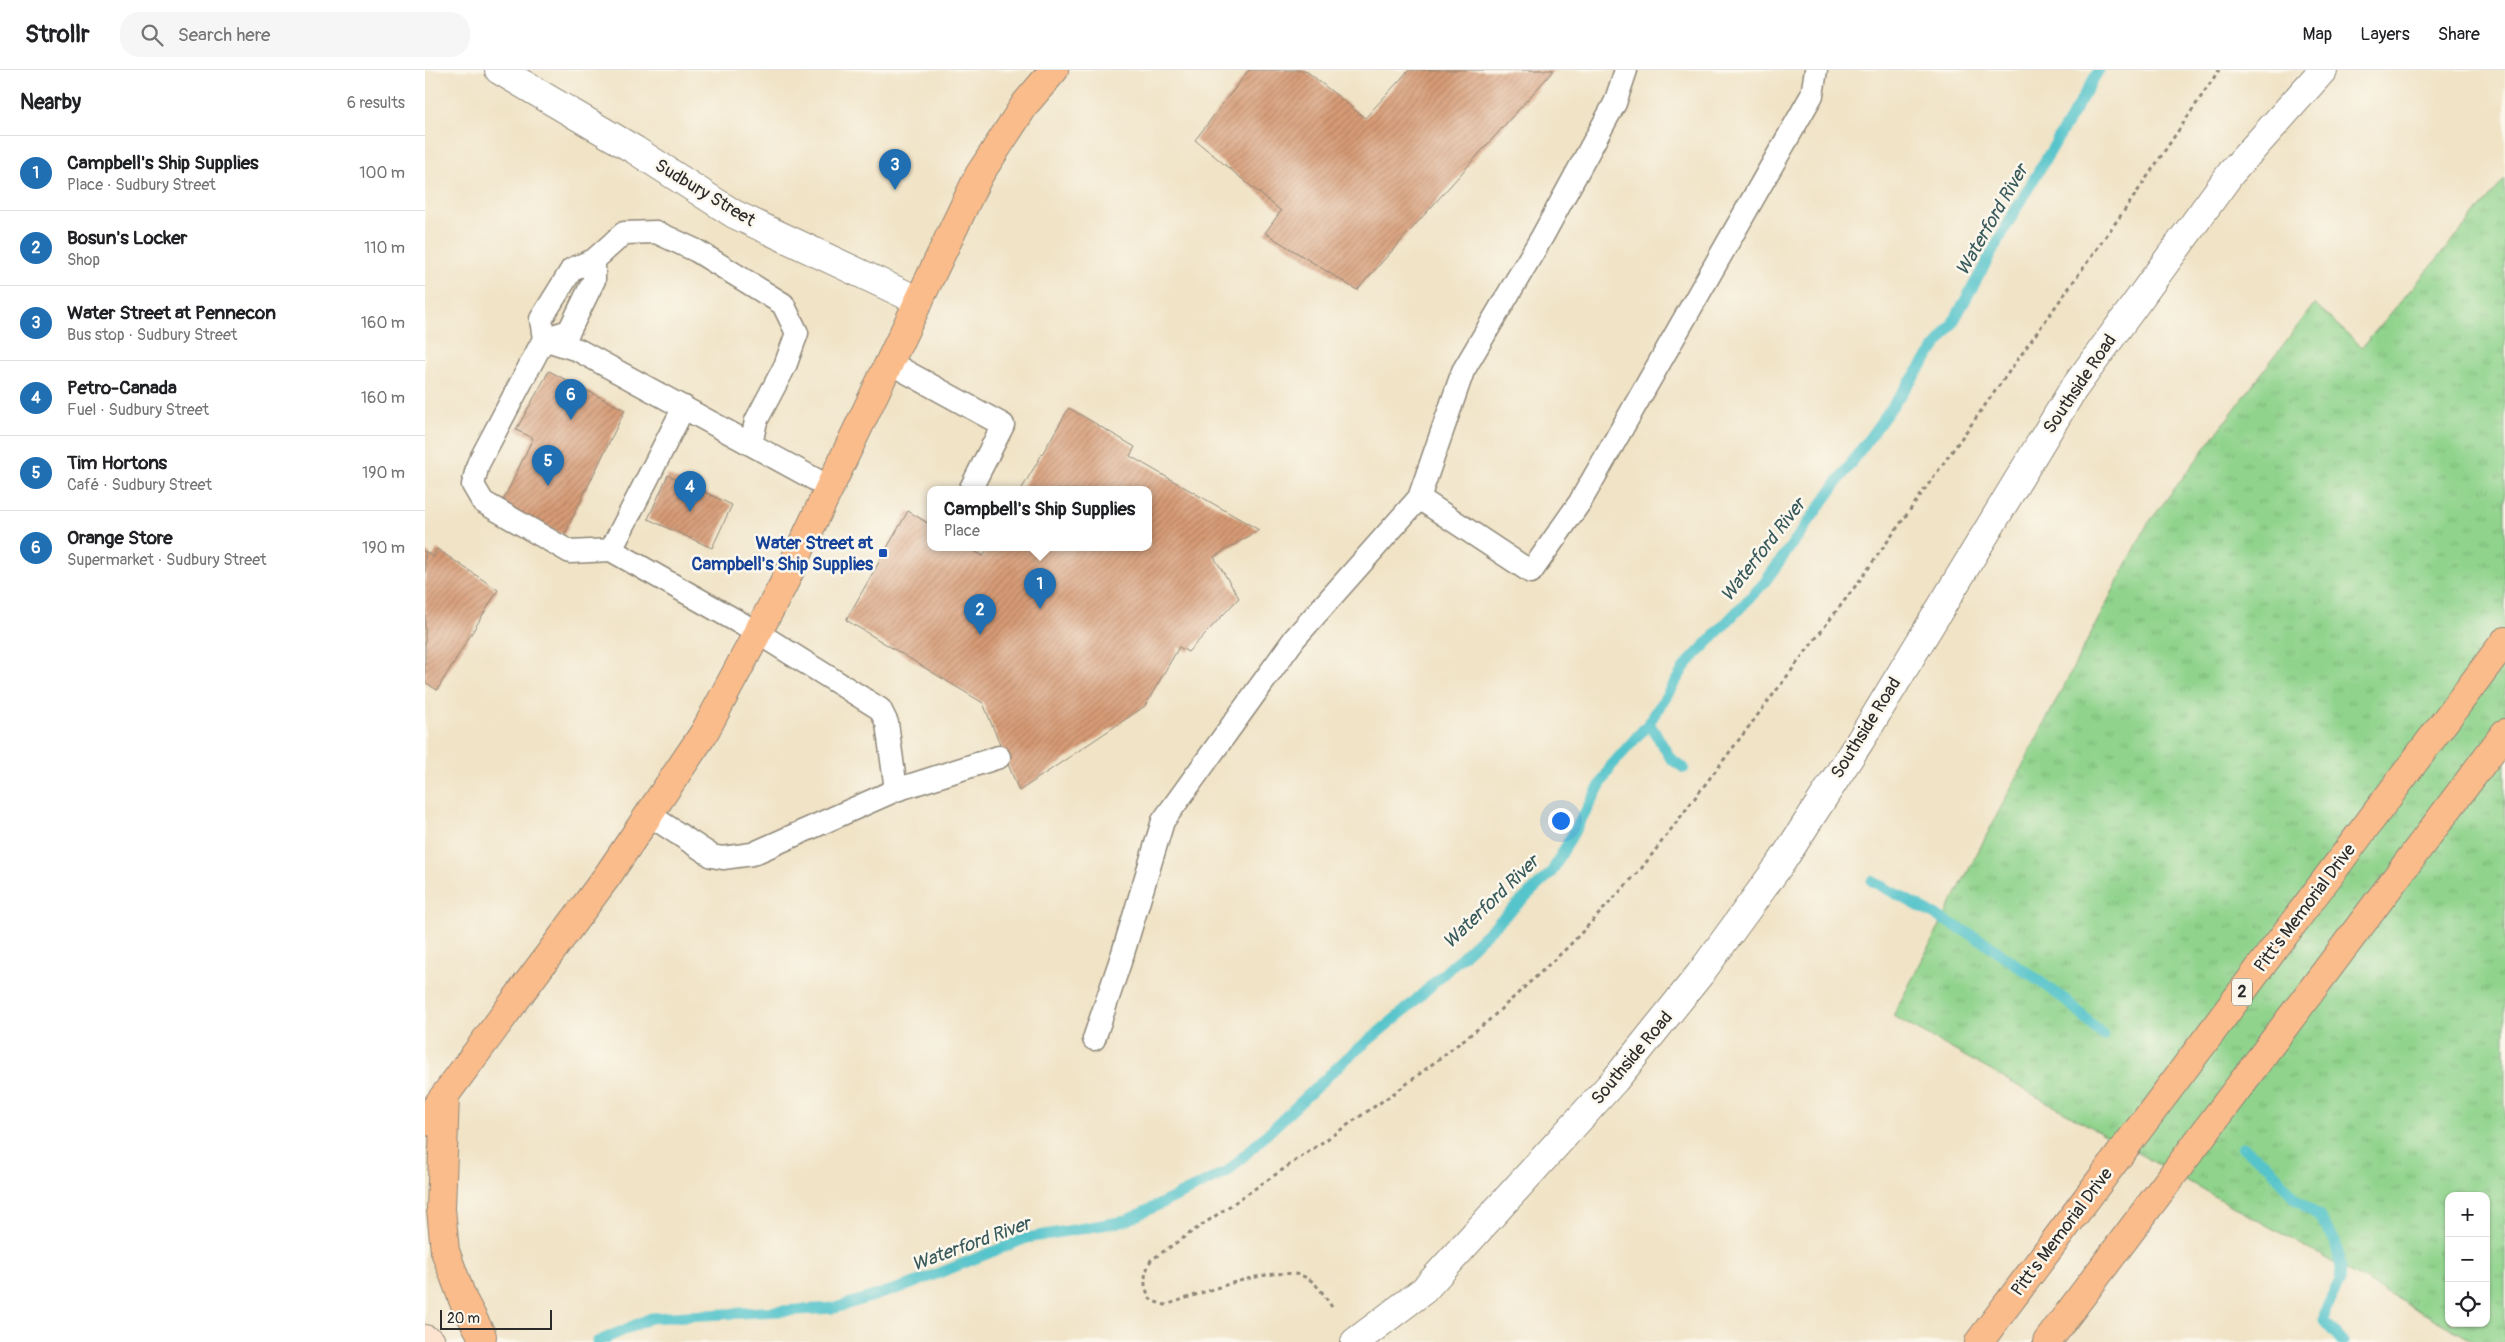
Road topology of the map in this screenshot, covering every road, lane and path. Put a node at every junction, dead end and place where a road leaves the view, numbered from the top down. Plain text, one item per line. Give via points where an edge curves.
1 (499, 70) edge
2 (1054, 70) edge
3 (1626, 70) edge
4 (1816, 70) edge
5 (2219, 70) edge
6 (2323, 70) edge
7 (919, 301) junction
8 (544, 339) junction
9 (889, 363) junction
10 (684, 407) junction
11 (751, 444) junction
12 (972, 486) edge
13 (829, 487) junction
14 (1419, 498) junction
15 (611, 550) junction
16 (758, 633) junction
17 (2505, 641) edge
18 (2505, 732) edge
19 (999, 757) dead end
20 (896, 790) junction
21 (648, 814) junction
22 (1094, 1039) dead end
23 (445, 1095) junction
24 (425, 1122) edge
25 (1332, 1307) dead end
26 (425, 1339) edge
27 (431, 1342) edge
28 (481, 1342) edge
29 (1355, 1342) edge
30 (1979, 1342) edge
31 (2047, 1342) edge

1 - 7 street, Sudbury Street via 635,150 734,214
2 - 7 main road via 1026,103 979,175
3 - 14 lane via 1610,112 1542,237 1463,371
4 - 14 lane via 1812,95 1807,104 1580,502 1531,572
5 - 25 path via 2131,201 1861,580 1641,869 1568,947 1488,1021 1400,1088 1151,1260 1144,1275 1145,1290 1153,1302 1165,1305 1262,1275 1287,1273 1306,1277
6 - 29 street, Southside Road via 2231,173 2072,390 1860,741 1781,862 1700,974 1615,1080 1424,1290
7 - 9 main road
8 - 10 lane via 578,350
8 - 11 lane via 569,331 594,280 594,260 624,233 656,232 697,251 783,304 797,333 785,366 755,421
8 - 15 lane via 478,464 473,485 483,502 570,552
9 - 12 lane via 1003,426
9 - 13 main road
10 - 11 lane
10 - 15 lane
11 - 13 lane
13 - 16 main road
14 - 22 lane via 1295,638 1163,821
15 - 16 lane
16 - 20 lane via 880,709 887,723
16 - 21 main road via 704,733
17 - 30 main road, Pitt's Memorial Drive / 2
18 - 31 main road
19 - 20 lane
20 - 21 lane via 752,854 737,856 712,856
21 - 23 main road via 608,875
23 - 24 main road
23 - 28 main road via 441,1209 445,1252 463,1300 482,1336
26 - 27 main road

